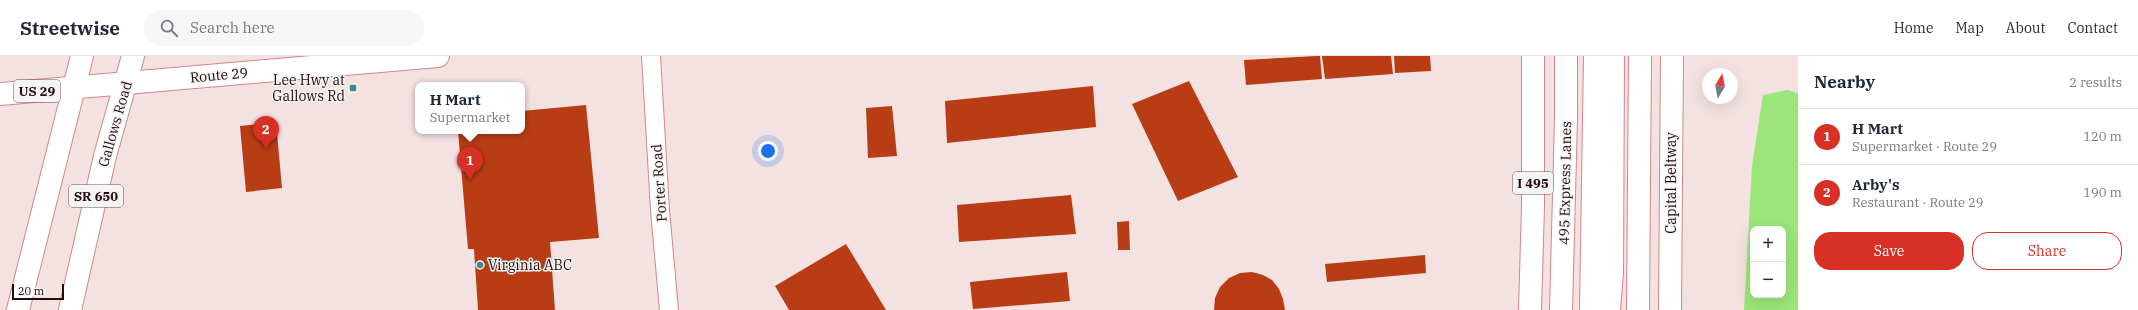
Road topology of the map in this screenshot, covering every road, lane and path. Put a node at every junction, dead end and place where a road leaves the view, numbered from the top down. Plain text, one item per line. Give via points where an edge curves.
1 (82, 56) edge
2 (133, 56) edge
3 (438, 56) edge
4 (651, 56) edge
5 (1533, 56) edge
6 (1566, 56) edge
7 (1640, 56) edge
8 (1672, 56) edge
9 (1604, 60) edge
10 (127, 83) junction
11 (74, 88) junction
12 (0, 94) edge
13 (1671, 303) edge
14 (18, 310) edge
15 (70, 310) edge
16 (669, 310) edge
17 (1530, 310) edge
18 (1561, 310) edge
19 (1591, 310) edge
20 (1610, 310) edge
21 (1638, 310) edge

1 - 11 main road, SR 650
2 - 10 main road, Gallows Road / SR 650
3 - 10 main road, Route 29 / US 29
4 - 16 street, Porter Road
5 - 17 main road, I 495
6 - 18 main road, 495 Express Lanes / I 495
7 - 21 main road
8 - 13 main road, Capital Beltway
9 - 19 main road
9 - 20 main road via 1612,273
10 - 11 main road, Route 29 / US 29
10 - 15 main road, Gallows Road / SR 650 via 105,156
11 - 12 main road, Route 29 / US 29
11 - 14 main road, SR 650

